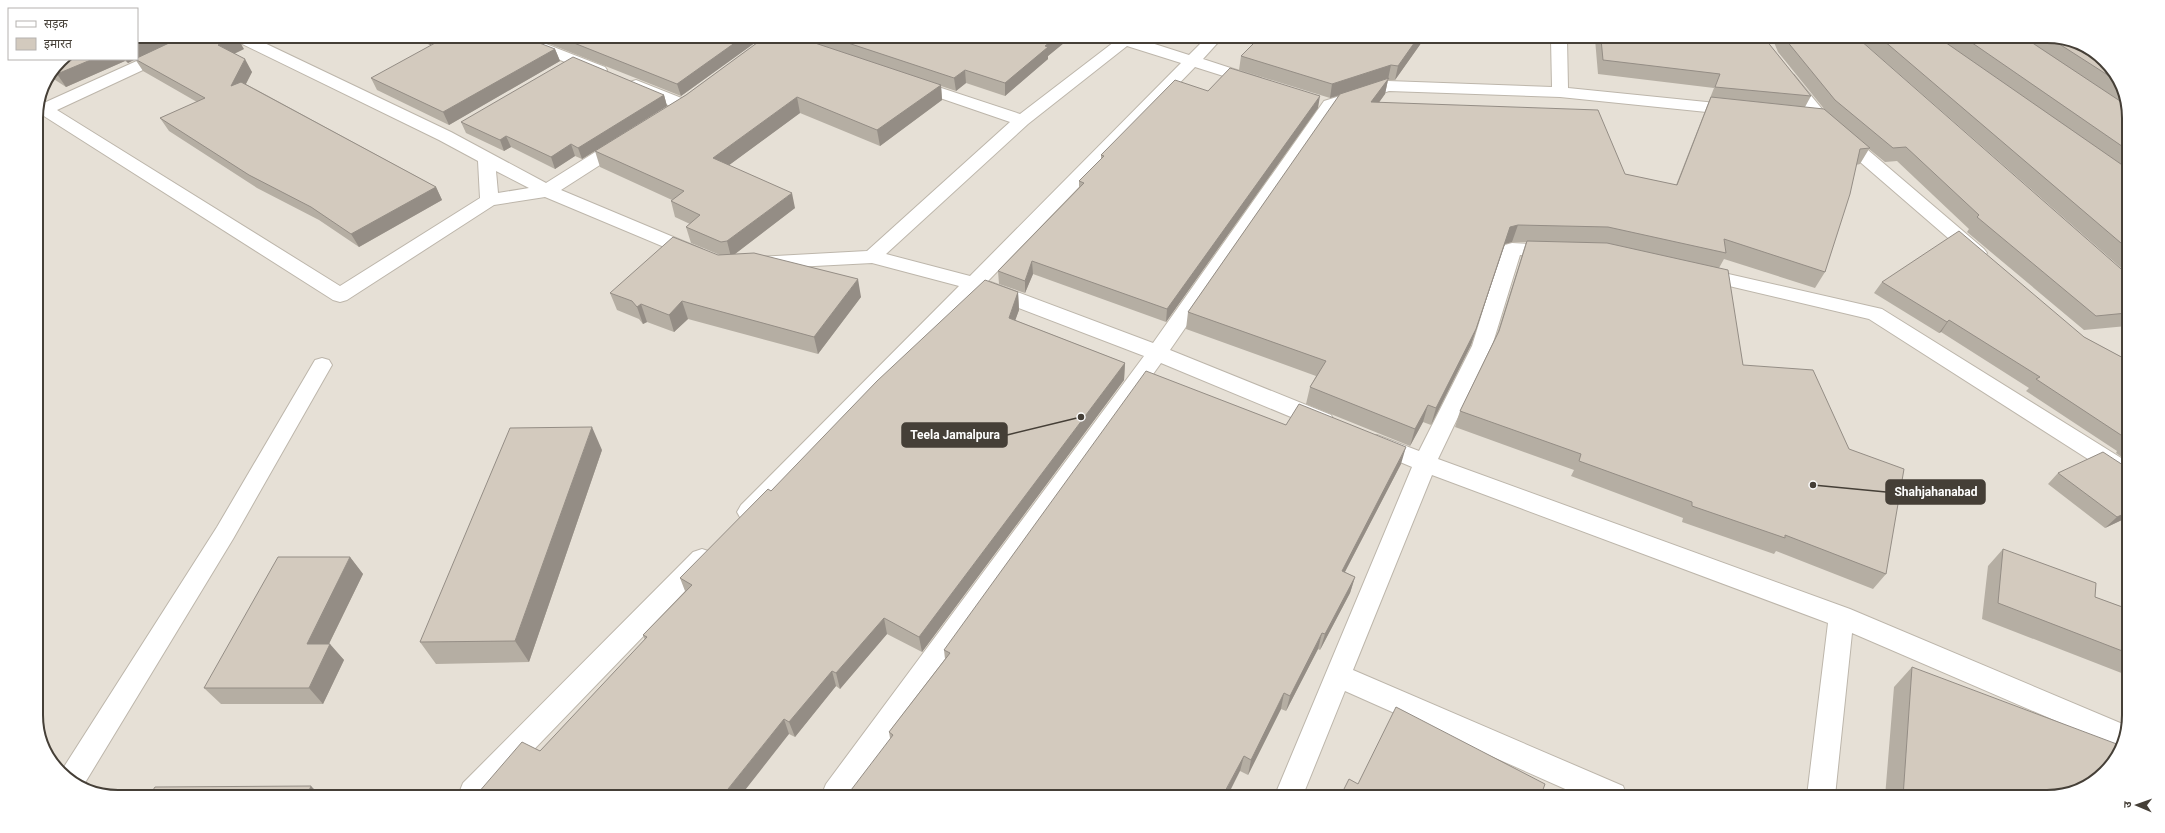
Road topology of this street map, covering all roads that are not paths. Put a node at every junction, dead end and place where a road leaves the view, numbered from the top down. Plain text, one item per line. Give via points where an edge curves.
1 (254, 43) edge
2 (530, 43) edge
3 (1119, 43) edge
4 (1137, 43) edge
5 (1210, 43) edge
6 (1559, 43) edge
7 (181, 46) edge
8 (576, 60) junction
9 (1193, 61) junction
10 (1778, 66) edge
11 (555, 72) edge
12 (896, 78) edge
13 (1269, 85) edge
14 (1560, 92) junction
15 (44, 106) edge
16 (44, 109) edge
17 (1757, 112) edge
18 (1797, 116) edge
19 (663, 117) edge
20 (1821, 119) junction
21 (1022, 120) junction
22 (638, 134) edge
23 (486, 159) junction
24 (547, 191) junction
25 (490, 200) junction
26 (1571, 250) edge
27 (872, 257) junction
28 (716, 262) edge
29 (739, 264) edge
30 (1991, 264) edge
31 (1684, 270) edge
32 (973, 283) junction
33 (1157, 353) junction
34 (322, 365) dead end
35 (1338, 428) edge
36 (1360, 436) edge
37 (1425, 463) junction
38 (2122, 469) edge
39 (734, 527) edge
40 (718, 544) edge
41 (1841, 617) junction
42 (1339, 676) junction
43 (2119, 736) edge
44 (74, 776) edge
45 (476, 790) edge
46 (839, 790) edge
47 (1291, 790) edge
48 (1598, 790) edge
49 (1822, 790) edge

1 - 23 street via 364,89 452,132
2 - 8 street
3 - 21 street
4 - 9 street
5 - 9 street
6 - 14 street
7 - 15 street
8 - 11 street
8 - 19 street via 615,77 689,101
9 - 13 street
9 - 32 street
10 - 20 street
12 - 21 street
14 - 17 street
14 - 33 street via 1388,86 1322,102
16 - 25 street via 340,295
18 - 20 street
20 - 30 street
21 - 27 street
22 - 24 street
23 - 24 street
23 - 25 street
24 - 25 street
24 - 28 street
26 - 37 street via 1512,249 1482,346
27 - 29 street
27 - 32 street
31 - 38 street via 1874,314
32 - 33 street
32 - 39 street
33 - 35 street
33 - 46 street
34 - 44 lane via 224,533
36 - 37 street
37 - 41 street
37 - 42 street
40 - 45 street
41 - 43 street
41 - 49 street
42 - 47 street
42 - 48 street

